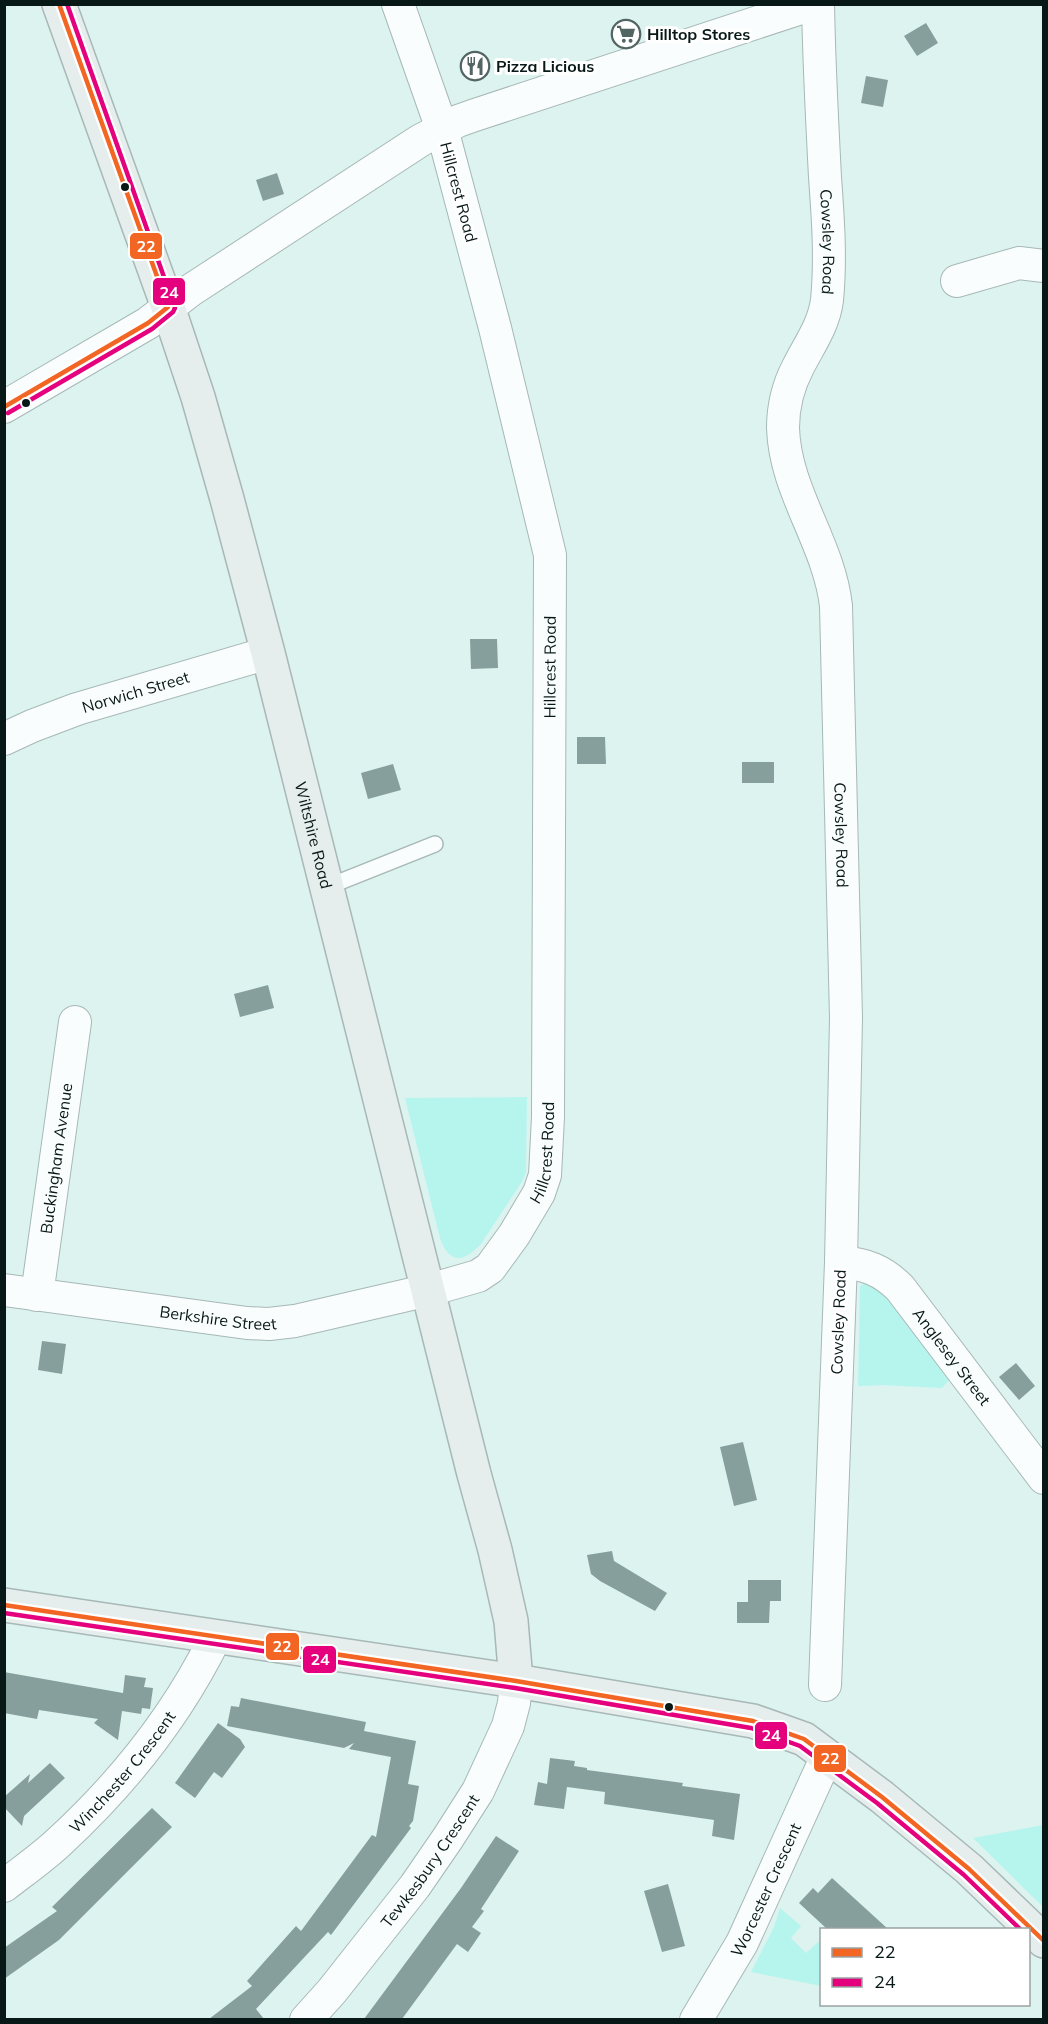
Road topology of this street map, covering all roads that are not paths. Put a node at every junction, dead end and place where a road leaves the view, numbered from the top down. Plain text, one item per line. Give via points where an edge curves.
1 (58, 4) edge
2 (398, 4) edge
3 (813, 4) edge
4 (818, 4) edge
5 (442, 129) junction
6 (1044, 266) edge
7 (957, 281) dead end
8 (168, 307) junction
9 (4, 407) edge
10 (268, 653) junction
11 (4, 739) edge
12 (435, 844) dead end
13 (327, 887) junction
14 (75, 1022) dead end
15 (841, 1262) junction
16 (4, 1290) edge
17 (429, 1290) junction
18 (37, 1295) junction
19 (1044, 1478) edge
20 (4, 1605) edge
21 (215, 1638) junction
22 (516, 1681) junction
23 (825, 1685) dead end
24 (827, 1756) junction
25 (4, 1886) edge
26 (1044, 1941) edge
27 (306, 2019) edge
28 (696, 2019) edge

1 - 8 street, Wiltshire Road
2 - 5 street, Hillcrest Road
3 - 5 street
4 - 15 street, Cowsley Road via 829,242 827,300 821,323 791,383 783,430 790,476 826,561 836,606 846,1018
5 - 8 street via 400,152
5 - 17 street, Hillcrest Road via 550,555 549,1105 545,1175 514,1235 490,1269
6 - 7 street via 1019,263
8 - 9 street via 148,323
8 - 10 street, Wiltshire Road via 198,398
10 - 11 street, Norwich Street via 77,709
10 - 13 street, Wiltshire Road
12 - 13 lane
13 - 17 street, Wiltshire Road
14 - 18 street, Buckingham Avenue
15 - 19 street, Anglesey Street via 875,1269 900,1288
15 - 23 street, Cowsley Road
16 - 18 street, Berkshire Street
17 - 18 street, Berkshire Street via 269,1324
17 - 22 street, Wiltshire Road via 511,1621
20 - 21 street
21 - 22 street
21 - 25 street, Winchester Crescent via 182,1698 119,1780 58,1844
22 - 24 street via 753,1721 804,1739
22 - 27 street, Tewkesbury Crescent via 508,1726 472,1801 415,1886
24 - 26 street via 936,1840
24 - 28 street, Worcester Crescent via 742,1943

